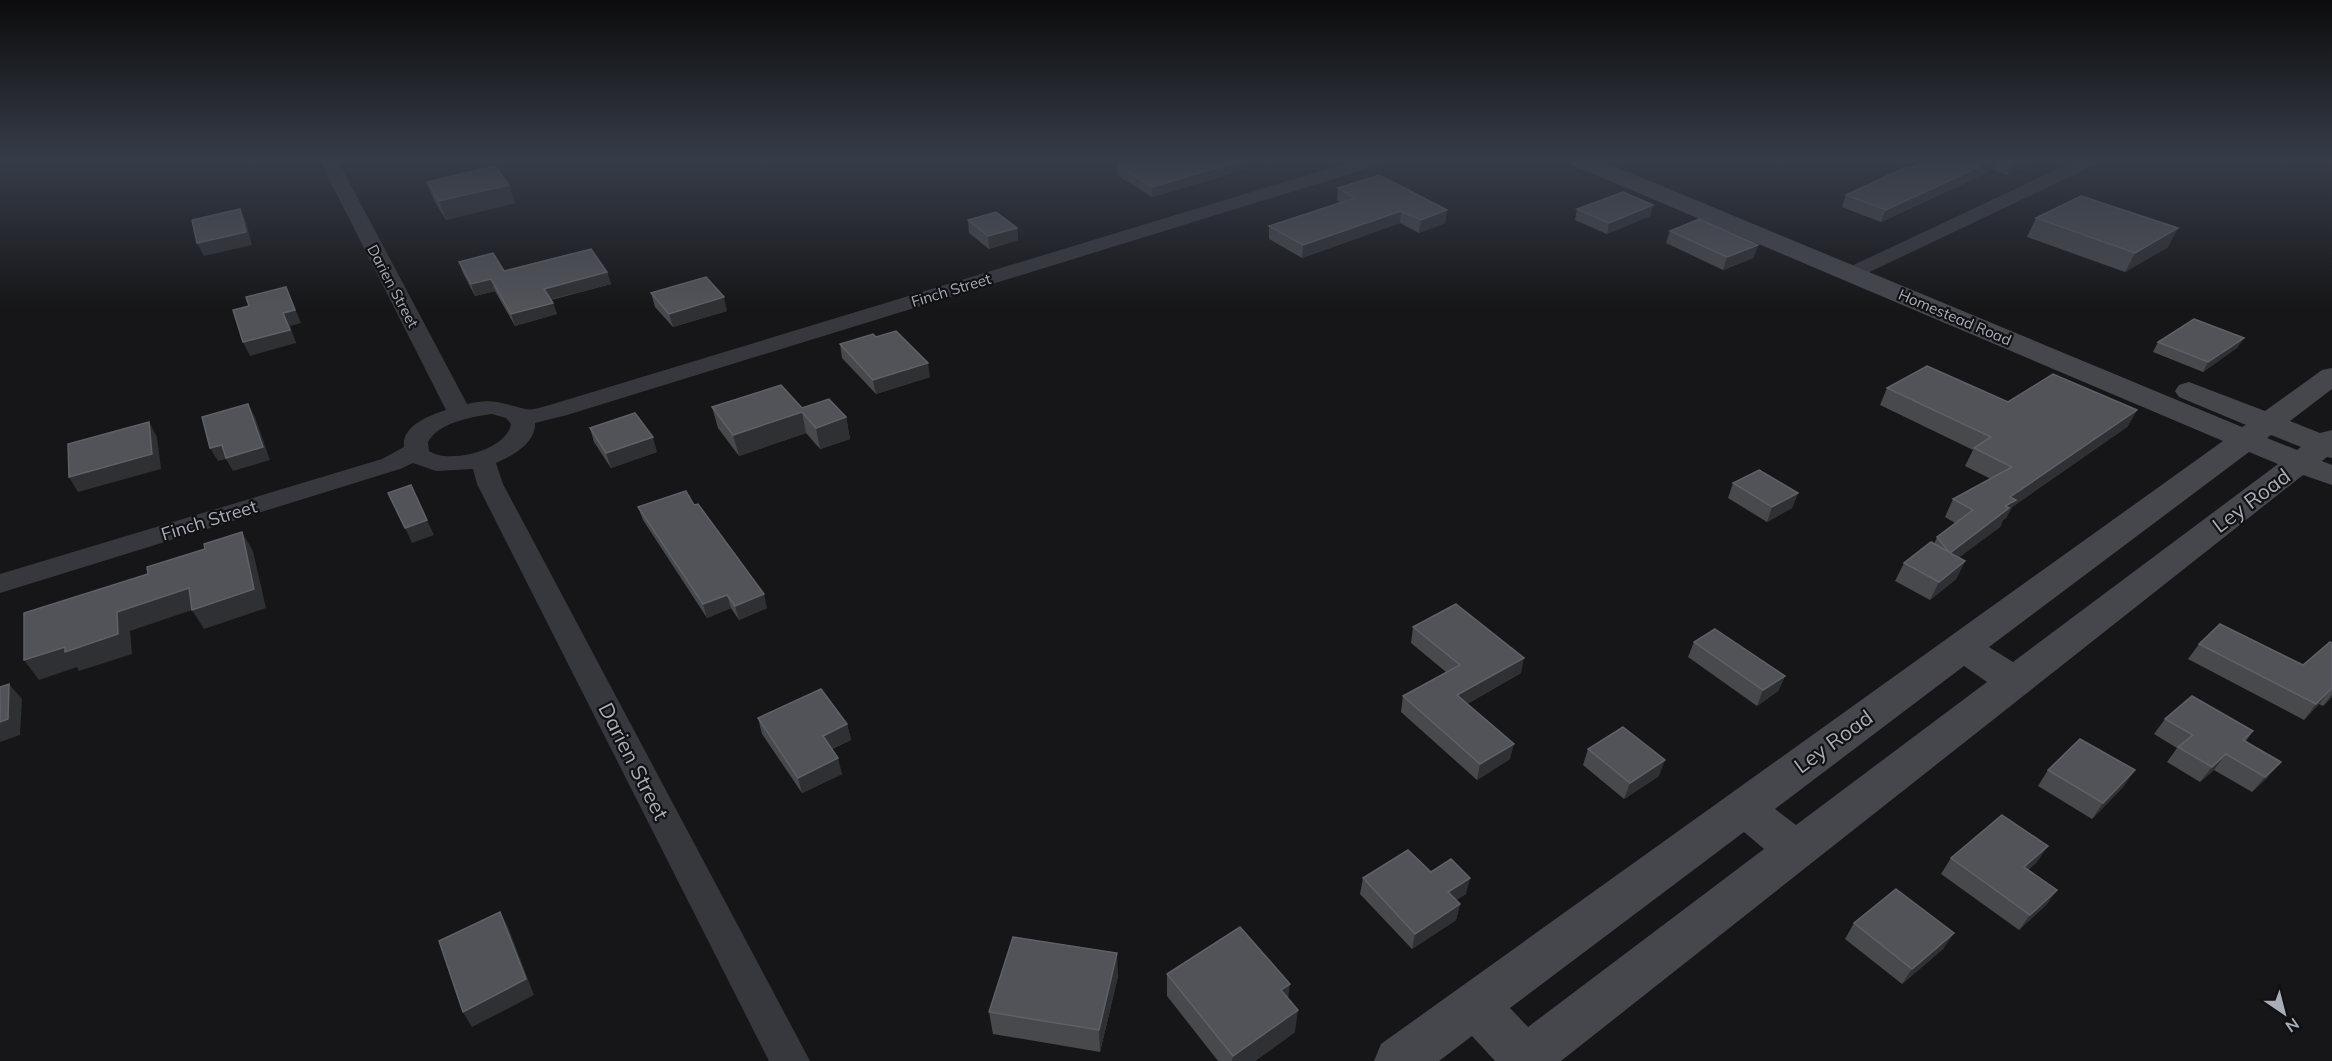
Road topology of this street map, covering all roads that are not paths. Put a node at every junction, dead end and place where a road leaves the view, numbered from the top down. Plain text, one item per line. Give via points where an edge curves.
1 (354, 209) edge
2 (1217, 209) edge
3 (1707, 209) edge
4 (1734, 209) edge
5 (1989, 209) edge
6 (1863, 268) junction
7 (2332, 375) edge
8 (459, 412) junction
9 (523, 418) junction
10 (2257, 431) junction
11 (416, 452) junction
12 (2324, 454) edge
13 (482, 459) junction
14 (0, 584) edge
15 (1962, 647) junction
16 (2014, 681) junction
17 (1743, 807) junction
18 (1796, 850) junction
19 (1476, 1005) junction
20 (1524, 1060) edge
21 (790, 1061) edge
22 (1400, 1061) edge

1 - 8 street, Darien Street
2 - 9 street, Finch Street via 570,407
3 - 6 main road, Homestead Road
4 - 6 main road, Homestead Road
5 - 6 street
6 - 10 main road, Homestead Road
7 - 10 main road, Ley Road
8 - 9 street via 499,407
8 - 11 street via 421,434
9 - 13 street via 521,435 512,444
10 - 12 main road, Homestead Road
10 - 15 main road, Ley Road
11 - 13 street via 422,458 448,464
11 - 14 street, Finch Street via 391,464
12 - 16 main road, Ley Road
13 - 21 street, Darien Street via 490,484
15 - 16 main road
15 - 17 main road, Ley Road
16 - 18 main road, Ley Road
17 - 18 main road
17 - 19 main road, Ley Road
18 - 20 main road, Ley Road
19 - 20 main road
19 - 22 main road, Ley Road

